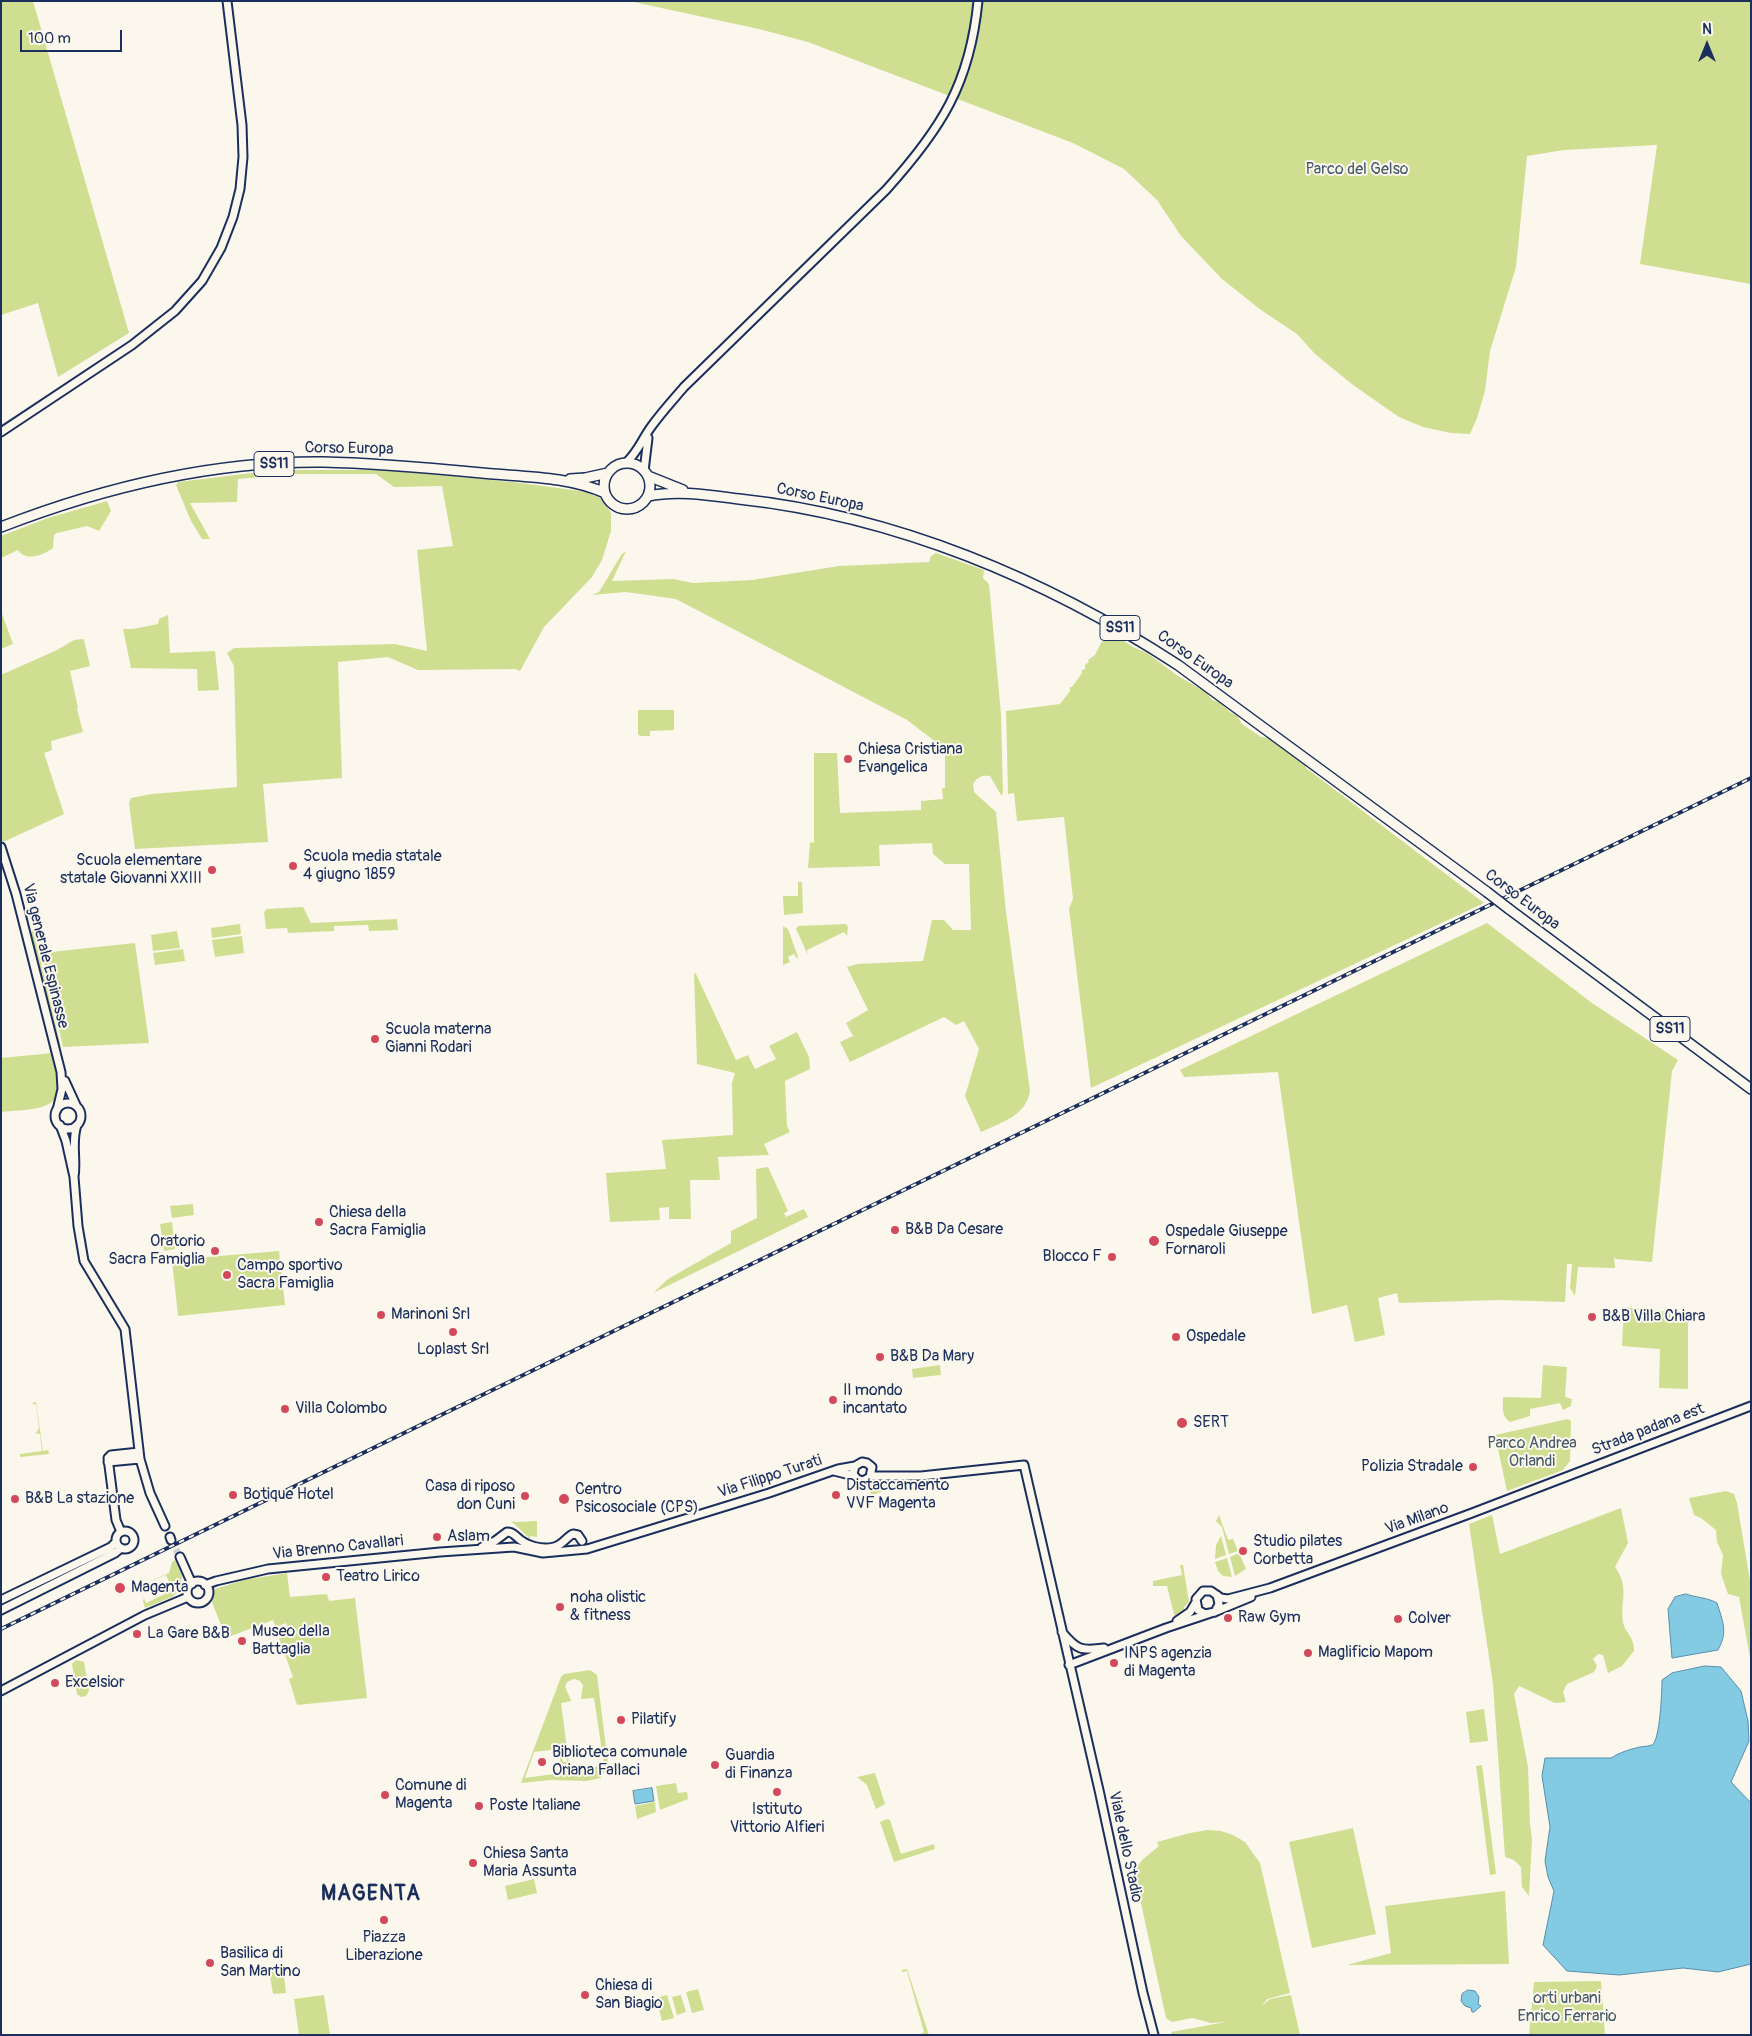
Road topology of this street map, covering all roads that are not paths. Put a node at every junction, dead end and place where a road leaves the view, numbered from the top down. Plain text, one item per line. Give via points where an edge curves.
1 (227, 1) edge
2 (978, 1) edge
3 (649, 430) junction
4 (1, 432) edge
5 (626, 463) junction
6 (608, 473) junction
7 (646, 473) junction
8 (554, 480) junction
9 (605, 493) junction
10 (693, 494) junction
11 (648, 496) junction
12 (1, 527) edge
13 (1, 847) edge
14 (61, 1072) junction
15 (1751, 1089) edge
16 (76, 1105) junction
17 (57, 1110) junction
18 (59, 1124) junction
19 (77, 1125) junction
20 (74, 1178) junction
21 (1751, 1406) edge
22 (139, 1456) junction
23 (855, 1466) junction
24 (872, 1468) junction
25 (834, 1472) junction
26 (1573, 1474) joint
27 (854, 1476) junction
28 (871, 1476) junction
29 (903, 1476) junction
30 (165, 1526) dead end
31 (121, 1532) junction
32 (516, 1537) junction
33 (501, 1538) junction
34 (566, 1541) junction
35 (582, 1541) junction
36 (599, 1544) junction
37 (119, 1545) junction
38 (511, 1547) junction
39 (475, 1549) junction
40 (569, 1549) junction
41 (578, 1550) junction
42 (180, 1557) tunnel mouth
43 (192, 1584) junction
44 (206, 1586) junction
45 (1270, 1588) junction
46 (1217, 1595) junction
47 (188, 1597) junction
48 (1, 1600) edge
49 (1196, 1602) junction
50 (1, 1610) edge
51 (1212, 1613) junction
52 (1166, 1628) junction
53 (1062, 1632) junction
54 (1118, 1646) junction
55 (1069, 1665) junction
56 (1, 1691) edge
57 (1154, 2035) edge

1 - 4 street via 243,157 233,218 221,248 202,281 174,311 132,345
2 - 3 street via 971,46 961,81 934,134 880,196 684,387
3 - 5 street via 638,452
3 - 7 street
5 - 6 main road via 619,464
5 - 7 main road
6 - 8 main road, Corso Europa
6 - 9 main road
7 - 10 main road, Corso Europa
7 - 11 main road via 650,489
8 - 9 main road, Corso Europa via 591,486
8 - 12 main road, Corso Europa / SS11 via 389,464 322,462 237,467 170,476 111,489
9 - 11 main road via 613,504 626,509 639,506
10 - 11 main road, Corso Europa via 668,492
10 - 15 main road, Corso Europa / SS11, bridge via 780,503 919,538 993,566 1130,634 1178,665
13 - 14 street, Via generale Espinasse
14 - 16 street, Via generale Espinasse
14 - 17 street, Via generale Espinasse via 62,1088
16 - 17 street via 63,1104
16 - 19 street, Via generale Espinasse via 81,1114
17 - 18 street, Via generale Espinasse
18 - 19 street via 66,1128
18 - 20 street, Via generale Espinasse
19 - 20 street, Via generale Espinasse
20 - 22 street, Via generale Espinasse via 84,1261 125,1329
21 - 26 street, Strada padana est
22 - 30 street, Via generale Espinasse via 150,1493
22 - 31 street via 111,1455 108,1458 116,1520
23 - 24 street via 867,1462
23 - 25 street, Via Filippo Turati
23 - 27 street
24 - 28 street
24 - 29 street
25 - 27 street, Via Filippo Turati
25 - 36 street, Via Filippo Turati
26 - 45 street, Via Milano
27 - 28 street via 863,1481
28 - 29 street
29 - 53 street, Viale dello Stadio via 1024,1465
31 - 37 street via 117,1536
31 - 37 street via 129,1533 133,1540 128,1548
32 - 33 street via 507,1532
32 - 34 street via 545,1548
32 - 38 street via 517,1542
33 - 38 street via 503,1545
33 - 39 street, Via Brenno Cavallari
34 - 35 street via 573,1534
34 - 40 street
35 - 36 street, Via Filippo Turati
35 - 41 street
36 - 41 street, Via Filippo Turati
37 - 48 street
37 - 50 street via 115,1553
38 - 39 street, Via Brenno Cavallari
38 - 40 street via 543,1553
39 - 44 street, Via Brenno Cavallari via 268,1570
40 - 41 street
42 - 43 street
43 - 44 street via 198,1582
43 - 47 street via 187,1590
44 - 47 street via 208,1593 204,1601 196,1603
45 - 46 street, Via Milano via 1232,1599
45 - 51 street, Via Milano
46 - 49 street via 1204,1591
46 - 51 street via 1219,1606
47 - 56 street via 145,1615
49 - 51 street via 1200,1612
49 - 52 street, Via Milano via 1187,1615
51 - 52 street, Via Milano
52 - 54 street, Via Milano
53 - 54 street, Via Milano via 1078,1648 1088,1651
53 - 55 street, Viale dello Stadio
54 - 55 street, Via Milano
55 - 57 street, Viale dello Stadio

